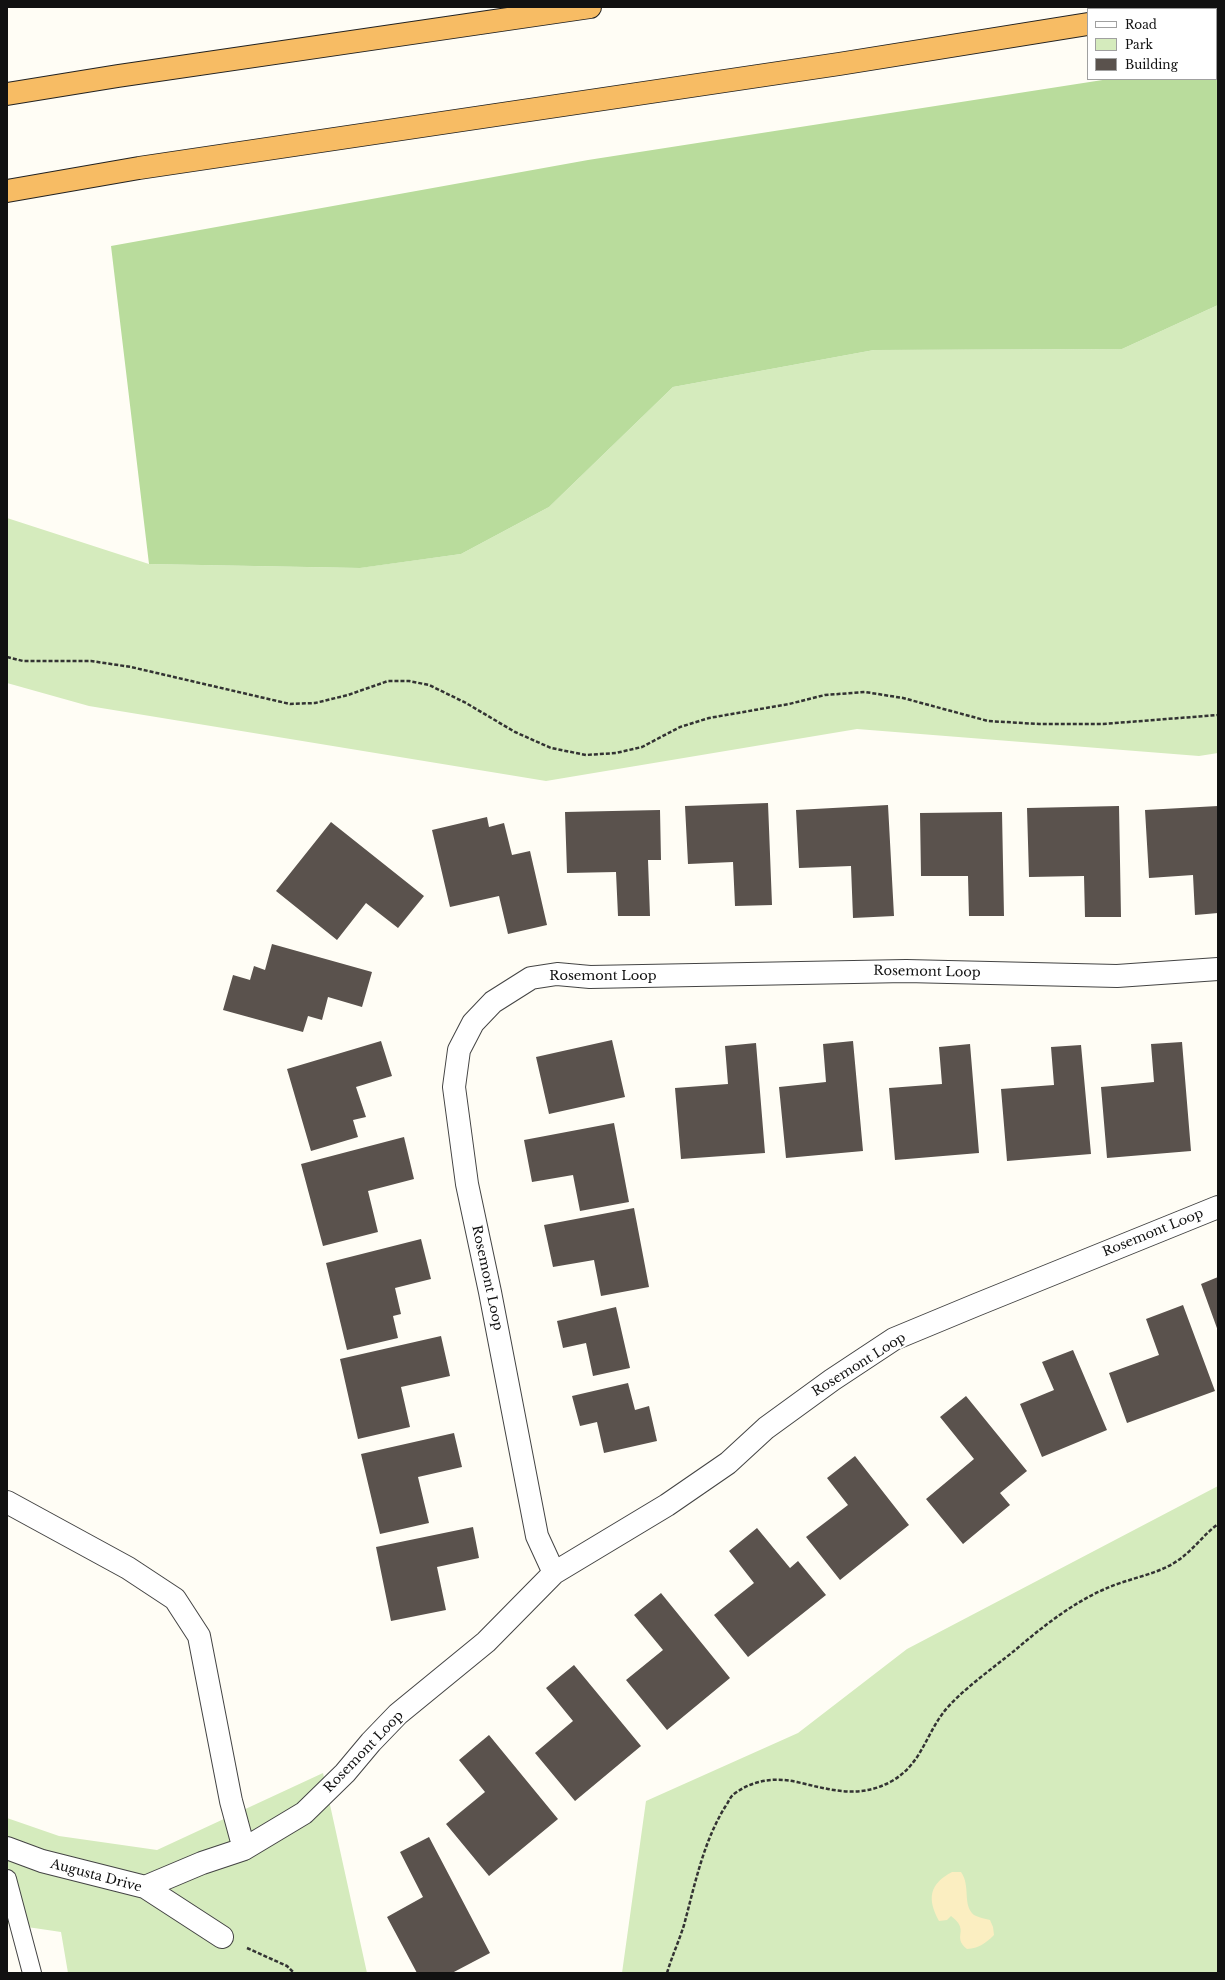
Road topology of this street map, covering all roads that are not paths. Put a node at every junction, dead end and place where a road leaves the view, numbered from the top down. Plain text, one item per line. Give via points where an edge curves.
1 (590, 7) edge
2 (1087, 24) edge
3 (7, 94) edge
4 (7, 190) edge
5 (1218, 969) edge
6 (1218, 1207) edge
7 (7, 1502) edge
8 (554, 1573) junction
9 (7, 1848) edge
10 (244, 1849) junction
11 (7, 1879) edge
12 (145, 1888) junction
13 (222, 1937) road end
14 (32, 1973) edge

1 - 3 highway
2 - 4 highway via 831,65 147,166
5 - 8 street, Rosemont Loop via 1117,976 906,972 590,977 557,974 531,978 493,1002 473,1023 459,1050 454,1087 466,1184 490,1292 537,1536
6 - 8 street, Rosemont Loop via 894,1339 766,1428 716,1472 667,1505
7 - 10 street via 128,1568 175,1599 199,1636
8 - 10 street, Rosemont Loop via 486,1642 398,1714 345,1773 304,1813
9 - 12 street, Augusta Drive via 42,1861
10 - 12 street, Rosemont Loop via 202,1863
11 - 14 lane
12 - 13 street, Augusta Drive

